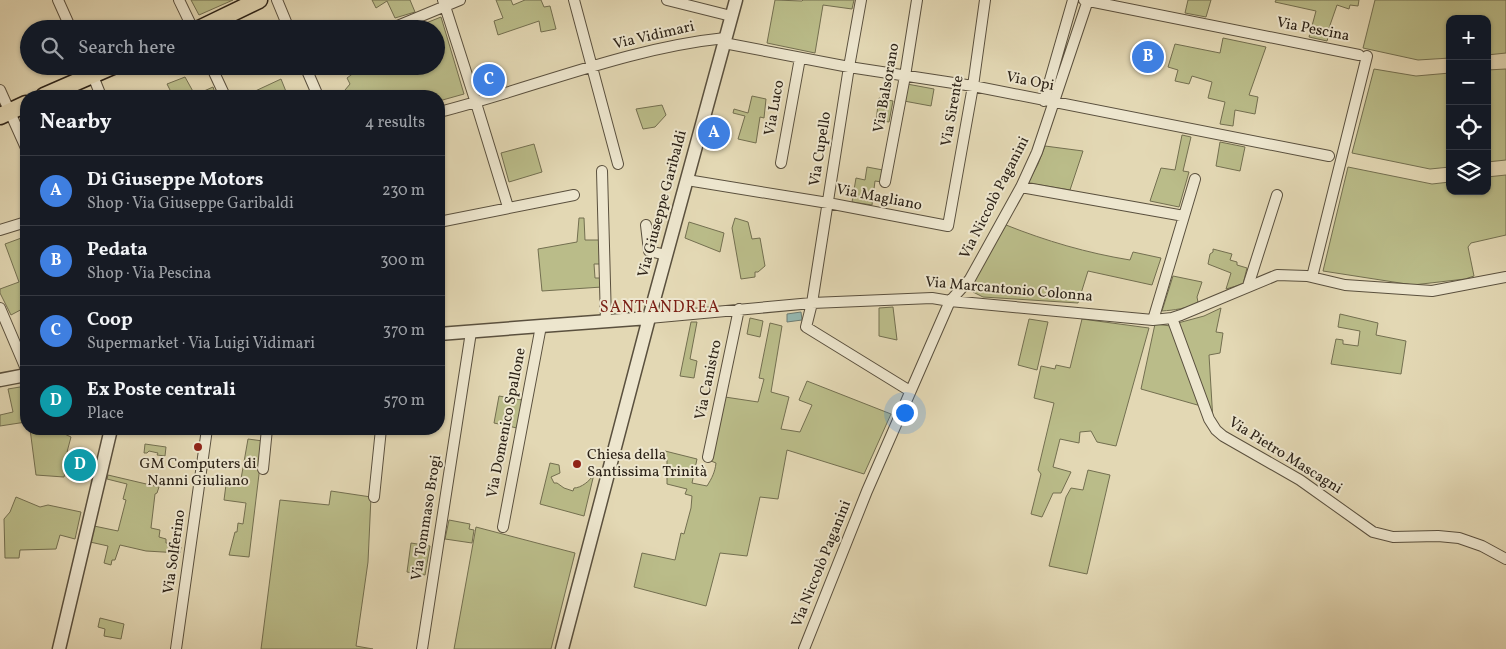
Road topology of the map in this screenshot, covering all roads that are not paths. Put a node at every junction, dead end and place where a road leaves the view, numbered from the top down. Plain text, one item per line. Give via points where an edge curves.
1 (58, 0) edge
2 (179, 0) edge
3 (259, 0) edge
4 (277, 0) edge
5 (460, 0) edge
6 (574, 0) edge
7 (667, 0) edge
8 (736, 0) edge
9 (861, 0) edge
10 (917, 0) edge
11 (985, 0) edge
12 (1073, 0) edge
13 (1087, 0) edge
14 (444, 3) edge
15 (731, 16) junction
16 (67, 20) edge
17 (189, 20) edge
18 (217, 20) edge
19 (285, 20) edge
20 (409, 20) edge
21 (725, 41) junction
22 (800, 58) junction
23 (591, 66) junction
24 (849, 67) junction
25 (83, 75) edge
26 (93, 75) edge
27 (215, 75) edge
28 (309, 75) edge
29 (905, 76) junction
30 (973, 86) junction
31 (0, 90) edge
32 (55, 90) edge
33 (99, 90) edge
34 (222, 90) edge
35 (315, 90) edge
36 (1050, 102) junction
37 (476, 103) junction
38 (20, 107) edge
39 (445, 111) edge
40 (5, 114) edge
41 (20, 138) edge
42 (1328, 156) dead end
43 (781, 163) dead end
44 (618, 164) dead end
45 (602, 171) dead end
46 (1195, 179) dead end
47 (687, 180) junction
48 (885, 182) dead end
49 (1021, 187) junction
50 (574, 195) dead end
51 (1277, 195) dead end
52 (828, 203) junction
53 (508, 207) junction
54 (1184, 216) junction
55 (445, 221) edge
56 (20, 224) edge
57 (646, 226) dead end
58 (948, 226) joint
59 (0, 230) edge
60 (666, 255) junction
61 (1312, 277) junction
62 (1506, 277) edge
63 (1248, 286) junction
64 (950, 301) junction
65 (812, 303) junction
66 (0, 308) edge
67 (739, 309) junction
68 (649, 318) junction
69 (1172, 318) junction
70 (1153, 320) junction
71 (606, 321) junction
72 (541, 326) junction
73 (471, 332) junction
74 (445, 334) edge
75 (20, 355) edge
76 (20, 376) edge
77 (0, 380) edge
78 (910, 391) junction
79 (110, 435) edge
80 (206, 435) edge
81 (266, 435) edge
82 (380, 435) edge
83 (708, 457) dead end
84 (263, 469) dead end
85 (374, 497) dead end
86 (503, 527) dead end
87 (1506, 559) edge
88 (59, 649) edge
89 (176, 649) edge
90 (422, 649) edge
91 (562, 649) edge
92 (804, 649) edge

1 - 16 street
2 - 17 street
3 - 18 main road
4 - 19 street
5 - 14 street
6 - 23 street
7 - 15 street
8 - 15 street, Via Giuseppe Garibaldi
9 - 24 street, Via Cupello
10 - 29 street, Via Balsorano
11 - 30 street, Via Sirente
12 - 36 street
13 - 36 street, Via Niccolò Paganini
13 - 61 street, Via Pescina via 1363,56
14 - 20 street
14 - 37 street
15 - 21 street, Via Giuseppe Garibaldi
21 - 22 street, Via Opi
21 - 23 street, Via Vidimari via 694,41
21 - 47 street, Via Giuseppe Garibaldi
22 - 24 street, Via Opi
22 - 43 street, Via Luco
23 - 37 street, Via Vidimari
23 - 44 street
24 - 29 street, Via Opi
24 - 52 street, Via Cupello
25 - 32 main road
26 - 33 street
27 - 34 street
28 - 35 street
29 - 30 street, Via Opi
29 - 48 street, Via Balsorano
30 - 36 street, Via Opi
30 - 58 street, Via Sirente
31 - 40 street
36 - 42 street, Via Opi
36 - 49 street, Via Niccolò Paganini via 1037,152
37 - 39 street, Via Vidimari
37 - 53 street
38 - 40 main road
40 - 41 street
45 - 71 street
46 - 54 street
47 - 52 street, Via Magliano
47 - 60 street, Via Giuseppe Garibaldi
49 - 54 street
49 - 64 street, Via Niccolò Paganini via 970,279
50 - 53 street
51 - 63 street
52 - 58 street, Via Magliano
52 - 65 street, Via Cupello
53 - 55 street
54 - 70 street
56 - 59 street
57 - 60 street via 649,251
60 - 68 street, Via Giuseppe Garibaldi
61 - 62 street, Via Marcantonio Colonna via 1345,285 1432,291
61 - 63 street, Via Marcantonio Colonna via 1277,275
63 - 69 street, Via Marcantonio Colonna
64 - 65 street, Via Marcantonio Colonna via 932,298
64 - 70 street, Via Marcantonio Colonna
64 - 78 street, Via Niccolò Paganini
65 - 67 street, Via Marcantonio Colonna
65 - 78 street, Via Cupello via 806,327
66 - 75 street
67 - 68 street, Via Marcantonio Colonna
67 - 83 street, Via Canistro
68 - 71 street, Via Marcantonio Colonna
68 - 91 street, Via Giuseppe Garibaldi
69 - 70 street, Via Marcantonio Colonna
69 - 87 street, Via Pietro Mascagni via 1209,419 1219,434 1300,480 1373,532 1393,537 1458,538
71 - 72 street, Via Marcantonio Colonna
72 - 73 street, Via Marcantonio Colonna
72 - 86 street, Via Domenico Spallone
73 - 74 street, Via Marcantonio Colonna
73 - 90 street, Via Tommaso Brogi
76 - 77 street
78 - 92 street, Via Niccolò Paganini
79 - 88 street
80 - 89 street, Via Solferino
81 - 84 street
82 - 85 street

